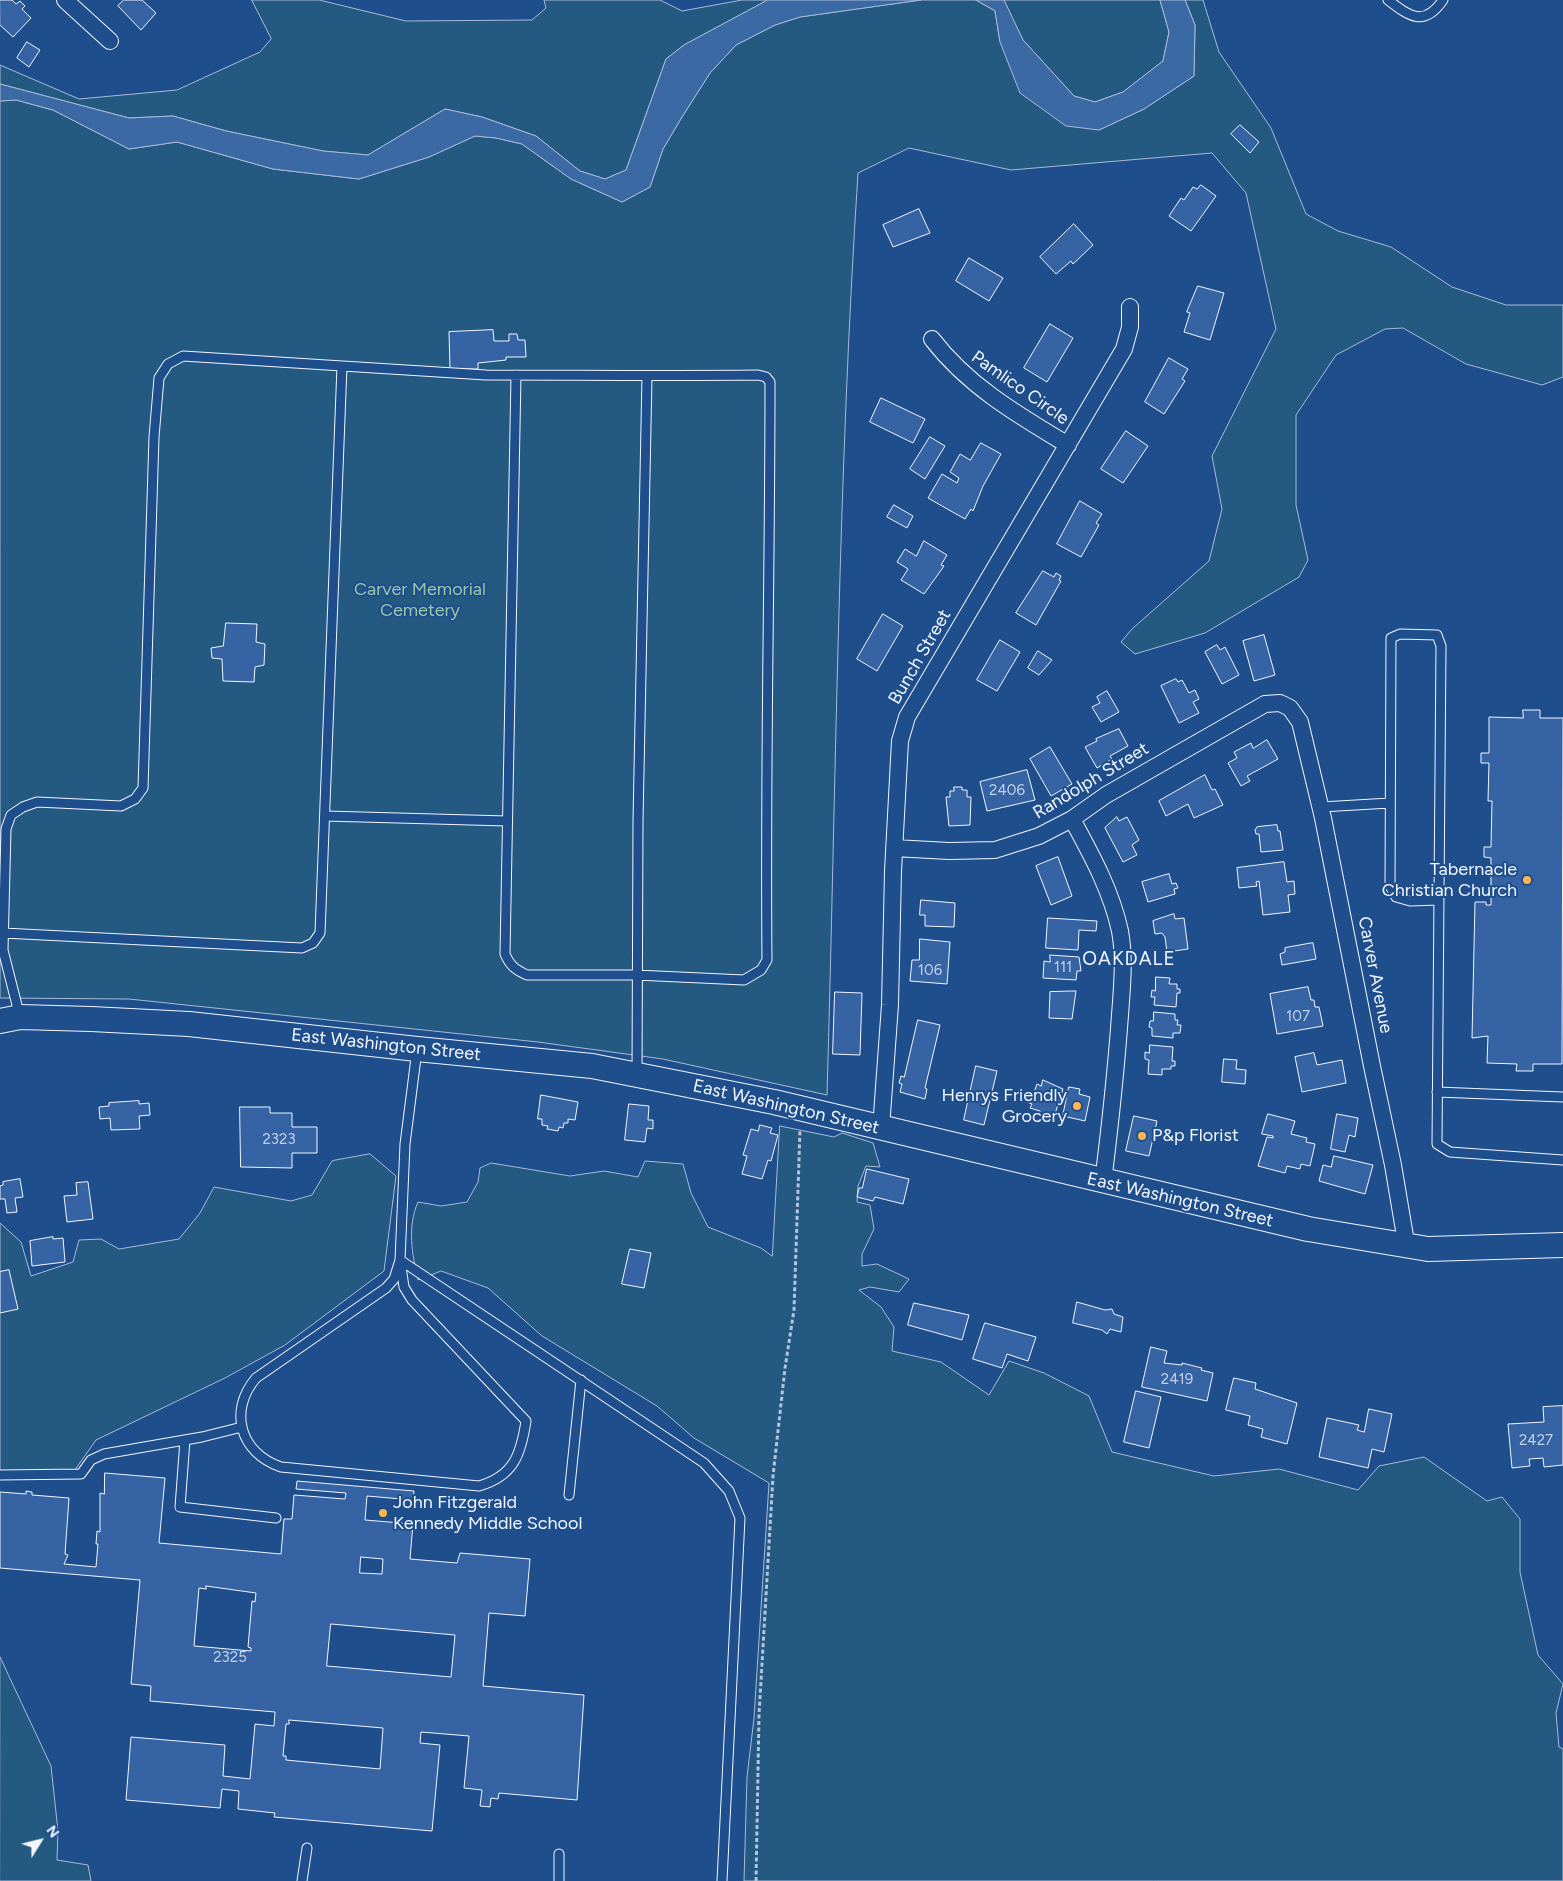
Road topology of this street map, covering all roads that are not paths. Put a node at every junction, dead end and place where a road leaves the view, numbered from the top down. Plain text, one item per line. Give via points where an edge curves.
1 (65, 0) edge
2 (1388, 0) edge
3 (1443, 0) edge
4 (110, 41) dead end
5 (1130, 307) dead end
6 (932, 339) dead end
7 (342, 366) junction
8 (516, 375) junction
9 (647, 376) junction
10 (1068, 445) junction
11 (1294, 712) joint
12 (1390, 803) junction
13 (1321, 807) junction
14 (325, 816) junction
15 (1072, 819) junction
16 (507, 821) junction
17 (894, 848) junction
18 (1439, 900) junction
19 (3, 933) junction
20 (636, 975) junction
21 (10, 1019) edge
22 (417, 1050) junction
23 (637, 1074) junction
24 (1437, 1092) junction
25 (1563, 1097) edge
26 (881, 1128) junction
27 (1563, 1160) edge
28 (1103, 1182) junction
29 (1563, 1245) edge
30 (1407, 1248) junction
31 (400, 1260) junction
32 (580, 1380) junction
33 (242, 1427) junction
34 (185, 1440) junction
35 (0, 1474) edge
36 (569, 1496) dead end
37 (276, 1518) dead end
38 (307, 1848) dead end
39 (559, 1854) dead end
40 (302, 1881) edge
41 (559, 1881) edge
42 (722, 1881) edge

1 - 4 street
2 - 3 lane via 1409,16 1419,18 1431,14
5 - 10 street, Bunch Street via 1130,327 1124,349
6 - 10 street, Pamlico Circle via 950,362 976,386
7 - 8 lane
7 - 14 lane
7 - 19 lane via 183,356 168,364 159,378 154,437 143,788 135,799 121,806 36,802 11,816 6,829
8 - 9 lane
8 - 16 lane
9 - 20 lane
9 - 20 lane via 758,375 770,382 767,960 762,970 744,980
10 - 17 street, Bunch Street via 907,717 900,742
11 - 13 street, Carver Avenue via 1300,722
11 - 15 street, Randolph Street via 1280,704 1265,704 1106,795
12 - 13 lane
12 - 18 lane via 1390,886 1396,897 1410,902
12 - 18 lane via 1391,638 1400,634 1437,635 1441,646
13 - 30 street, Carver Avenue
14 - 16 lane
14 - 19 lane via 320,933 313,943 302,948
15 - 17 street, Randolph Street via 1039,836 995,850
15 - 28 street via 1100,869 1120,933 1122,979 1116,1080
16 - 20 lane via 505,954 508,963 527,975
17 - 26 street, Bunch Street via 890,1005
18 - 24 lane
19 - 21 lane
20 - 23 lane
21 - 22 main road, East Washington Street via 189,1024
22 - 23 main road, East Washington Street via 592,1066
22 - 31 lane via 405,1144
23 - 26 main road, East Washington Street
24 - 25 lane
24 - 27 lane via 1436,1144 1450,1152
26 - 28 main road, East Washington Street
28 - 30 main road, East Washington Street via 1308,1230
29 - 30 main road, East Washington Street
31 - 32 lane
31 - 33 lane via 394,1279 386,1288 256,1378 243,1397
31 - 33 lane via 404,1287 412,1300 526,1421 516,1460 509,1471 480,1486 281,1467 259,1455
32 - 36 lane
32 - 42 lane via 704,1463 729,1491 740,1518
33 - 34 lane
34 - 35 lane via 104,1454 91,1460 81,1474
34 - 37 lane via 180,1507
38 - 40 lane
39 - 41 lane

